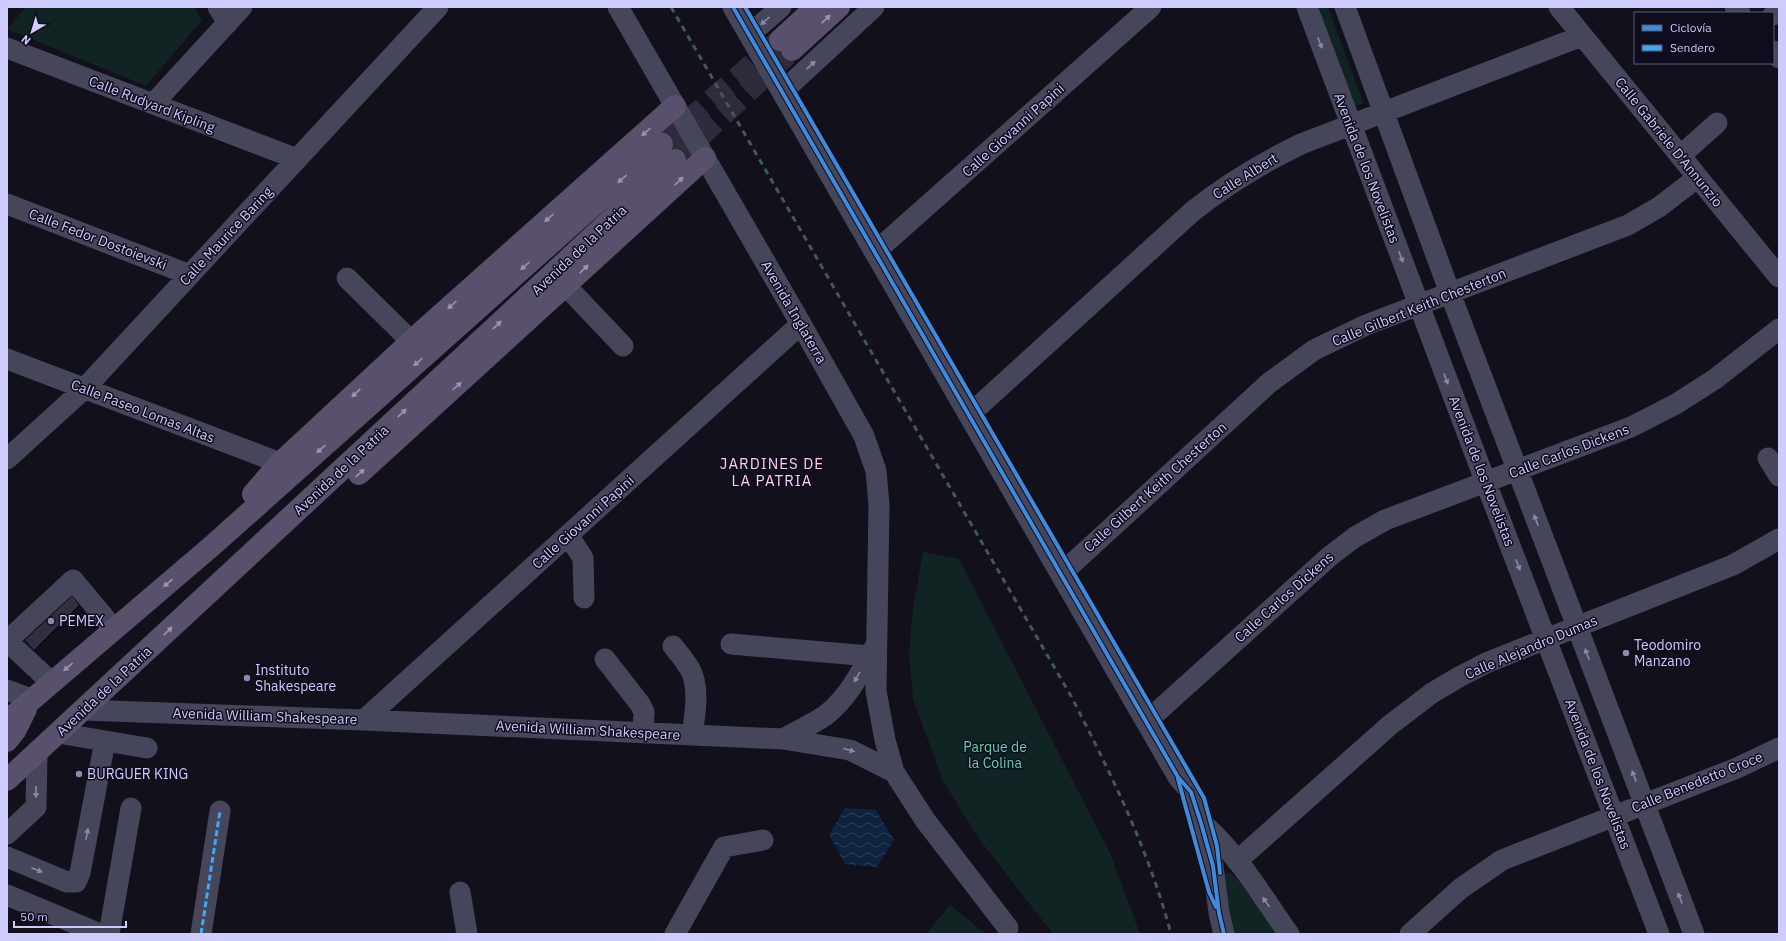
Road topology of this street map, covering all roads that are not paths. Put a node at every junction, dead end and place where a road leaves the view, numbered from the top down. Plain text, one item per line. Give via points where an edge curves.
1 (242, 7) edge
2 (438, 7) edge
3 (618, 7) edge
4 (733, 7) edge
5 (781, 7) edge
6 (816, 7) edge
7 (839, 7) edge
8 (874, 7) edge
9 (1151, 7) edge
10 (1307, 7) edge
11 (1345, 7) edge
12 (1559, 7) edge
13 (223, 15) edge
14 (749, 35) junction
15 (1582, 36) junction
16 (7, 48) edge
17 (782, 92) junction
18 (153, 104) junction
19 (675, 106) junction
20 (1384, 112) junction
21 (1717, 123) dead end
22 (1351, 124) junction
23 (1680, 156) junction
24 (705, 158) junction
25 (297, 159) junction
26 (1697, 178) junction
27 (7, 204) edge
28 (875, 252) junction
29 (190, 275) junction
30 (1779, 277) edge
31 (347, 278) dead end
32 (566, 286) junction
33 (1450, 293) junction
34 (1419, 305) junction
35 (801, 324) junction
36 (1779, 329) edge
37 (411, 341) junction
38 (623, 346) dead end
39 (7, 359) edge
40 (84, 389) junction
41 (969, 415) junction
42 (1768, 458) dead end
43 (7, 459) edge
44 (280, 463) junction
45 (1517, 471) junction
46 (1779, 476) edge
47 (1486, 483) junction
48 (568, 535) junction
49 (1779, 539) edge
50 (197, 558) junction
51 (1061, 574) junction
52 (220, 583) junction
53 (584, 598) dead end
54 (1577, 626) junction
55 (114, 628) junction
56 (1546, 639) junction
57 (7, 641) edge
58 (731, 644) dead end
59 (673, 646) dead end
60 (873, 649) junction
61 (606, 659) dead end
62 (51, 682) junction
63 (7, 690) edge
64 (31, 699) junction
65 (83, 710) junction
66 (364, 720) junction
67 (7, 721) edge
68 (1147, 721) junction
69 (813, 723) junction
70 (643, 732) junction
71 (58, 733) junction
72 (692, 735) junction
73 (783, 739) junction
74 (7, 741) edge
75 (105, 741) junction
76 (821, 746) junction
77 (147, 748) dead end
78 (1779, 748) edge
79 (37, 753) junction
80 (894, 772) junction
81 (1178, 777) junction
82 (7, 780) edge
83 (1644, 804) junction
84 (131, 808) dead end
85 (220, 811) dead end
86 (1614, 816) junction
87 (1201, 823) junction
88 (7, 834) edge
89 (763, 840) dead end
90 (7, 857) edge
91 (1237, 861) junction
92 (460, 892) dead end
93 (7, 895) edge
94 (1219, 913) junction
95 (1008, 928) dead end
96 (100, 934) edge
97 (109, 934) edge
98 (201, 934) edge
99 (467, 934) edge
100 (675, 934) edge
101 (1224, 934) edge
102 (1289, 934) edge
103 (1410, 934) edge
104 (1659, 934) edge
105 (1694, 934) edge

1 - 13 street
2 - 25 street, Calle Maurice Baring
3 - 19 street, Avenida Inglaterra
4 - 14 street
5 -> 14 street
6 -> 7 main road via 786,45
17 -> 8 street
9 - 28 street, Calle Giovanni Papini
10 -> 22 street, Avenida de los Novelistas
11 - 20 street
12 - 15 street, Calle Gabriele D'Annunzio
13 - 18 street
14 - 17 street
15 - 20 street, Calle Albert
15 - 23 street, Calle Gabriele D'Annunzio
16 - 18 street, Calle Rudyard Kipling
17 - 28 street
18 - 25 street, Calle Rudyard Kipling
19 - 24 street, Avenida Inglaterra
19 -> 37 main road
20 - 22 street, Calle Albert
20 - 33 street
21 - 23 street
22 -> 34 street, Avenida de los Novelistas
22 - 41 street, Calle Albert via 1301,144 1223,188 1193,211
23 - 26 street, Calle Gabriele D'Annunzio
32 -> 24 main road
24 - 35 street, Avenida Inglaterra
25 - 29 street, Calle Maurice Baring
26 - 30 street, Calle Gabriele D'Annunzio
26 - 33 street, Calle Gilbert Keith Chesterton via 1659,207 1628,225
27 - 29 street, Calle Fedor Dostoievski
28 - 41 street
29 - 40 street, Calle Maurice Baring
31 - 37 street
32 - 38 street
52 -> 32 main road via 315,514
33 - 34 street, Calle Gilbert Keith Chesterton
33 - 45 street
34 -> 47 street, Avenida de los Novelistas
34 - 51 street, Calle Gilbert Keith Chesterton via 1366,325 1314,350 1275,379
35 - 48 street, Calle Giovanni Papini
35 - 60 street, Avenida Inglaterra via 864,436 876,471 879,505
36 - 45 street, Calle Carlos Dickens via 1715,379 1676,404 1631,427
37 -> 44 main road
39 - 40 street, Calle Paseo Lomas Altas
40 - 43 street, Calle Maurice Baring
40 - 44 street, Calle Paseo Lomas Altas
41 - 51 street
42 - 46 street
44 - 50 main road
45 - 47 street, Calle Carlos Dickens
54 -> 45 street
47 -> 56 street, Avenida de los Novelistas
47 - 68 street, Calle Carlos Dickens via 1385,520 1356,537 1330,556
48 - 53 street via 583,558
48 - 66 street, Calle Giovanni Papini
49 - 54 street, Calle Alejandro Dumas via 1733,565
52 -> 50 main road, Avenida de la Patria via 668,152
50 -> 55 main road, Avenida de la Patria
51 - 68 street
65 -> 52 main road, Avenida de la Patria
54 - 56 street, Calle Alejandro Dumas
83 -> 54 street
55 - 57 street via 73,580
55 -> 62 main road, Avenida de la Patria
56 - 86 street, Avenida de los Novelistas
56 - 91 street, Calle Alejandro Dumas via 1472,670 1432,693 1390,725
57 - 62 street
58 - 60 street
59 - 72 street via 695,680
60 -> 69 street via 840,702
60 - 80 street, Avenida Inglaterra via 876,691
61 - 70 street via 640,704 644,712
62 - 64 main road, Avenida de la Patria
63 - 64 street
64 - 67 main road, Avenida de la Patria
64 - 74 main road
65 - 66 street, Avenida William Shakespeare
65 - 71 main road, Avenida de la Patria
66 - 70 street, Avenida William Shakespeare
68 - 81 street
69 - 73 street
69 - 76 street via 808,738
70 - 72 street, Avenida William Shakespeare
71 - 75 street
71 - 79 main road, Avenida de la Patria
72 - 73 street, Avenida William Shakespeare
73 - 76 street, Avenida William Shakespeare
75 - 77 street
90 -> 75 street via 67,882 76,882 80,873
76 -> 80 street, Avenida William Shakespeare via 850,750
78 - 83 street, Calle Benedetto Croce via 1737,768
79 - 82 main road, Avenida de la Patria
79 -> 88 street via 36,807
80 - 95 street via 925,820
81 - 87 street via 1191,792
81 - 94 street via 1209,892
83 - 86 street, Calle Benedetto Croce
105 -> 83 street
84 - 97 street
85 - 98 street
86 - 103 street, Calle Benedetto Croce via 1502,860 1460,889
86 - 104 street, Avenida de los Novelistas
87 - 91 street
87 - 94 street via 1213,866
89 - 100 street via 724,846
102 -> 91 street
92 - 99 street
93 - 96 street
94 - 101 street

